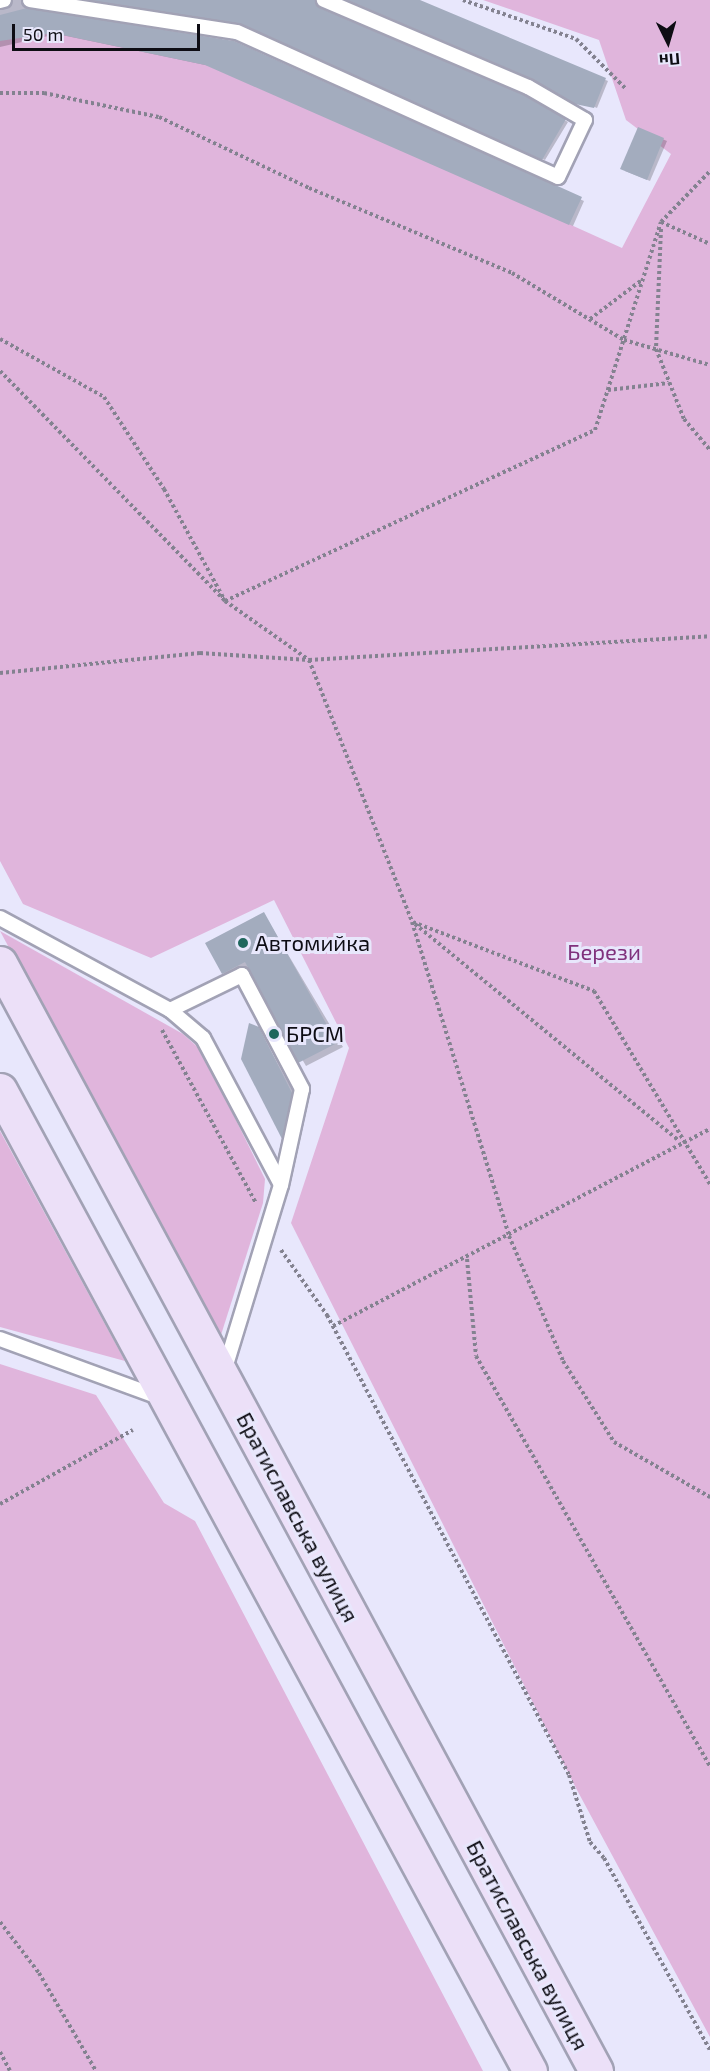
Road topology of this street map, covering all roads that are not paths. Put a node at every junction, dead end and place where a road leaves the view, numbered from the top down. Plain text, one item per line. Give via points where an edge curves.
1 (4, 0) edge
2 (30, 0) edge
3 (324, 0) edge
4 (0, 1) edge
5 (0, 918) edge
6 (0, 963) edge
7 (170, 1011) junction
8 (0, 1090) edge
9 (281, 1185) junction
10 (0, 1339) edge
11 (222, 1377) junction
12 (168, 1401) junction
13 (531, 2071) edge
14 (596, 2071) edge

1 - 4 lane
2 - 3 lane via 237,32 558,177 585,120 528,87
5 - 7 lane
6 - 11 main road, Братиславська вулиця
7 - 9 lane via 203,1038
7 - 9 lane via 242,975 302,1089
8 - 12 main road
9 - 11 lane
10 - 12 lane
11 - 14 main road, Братиславська вулиця
12 - 13 main road

